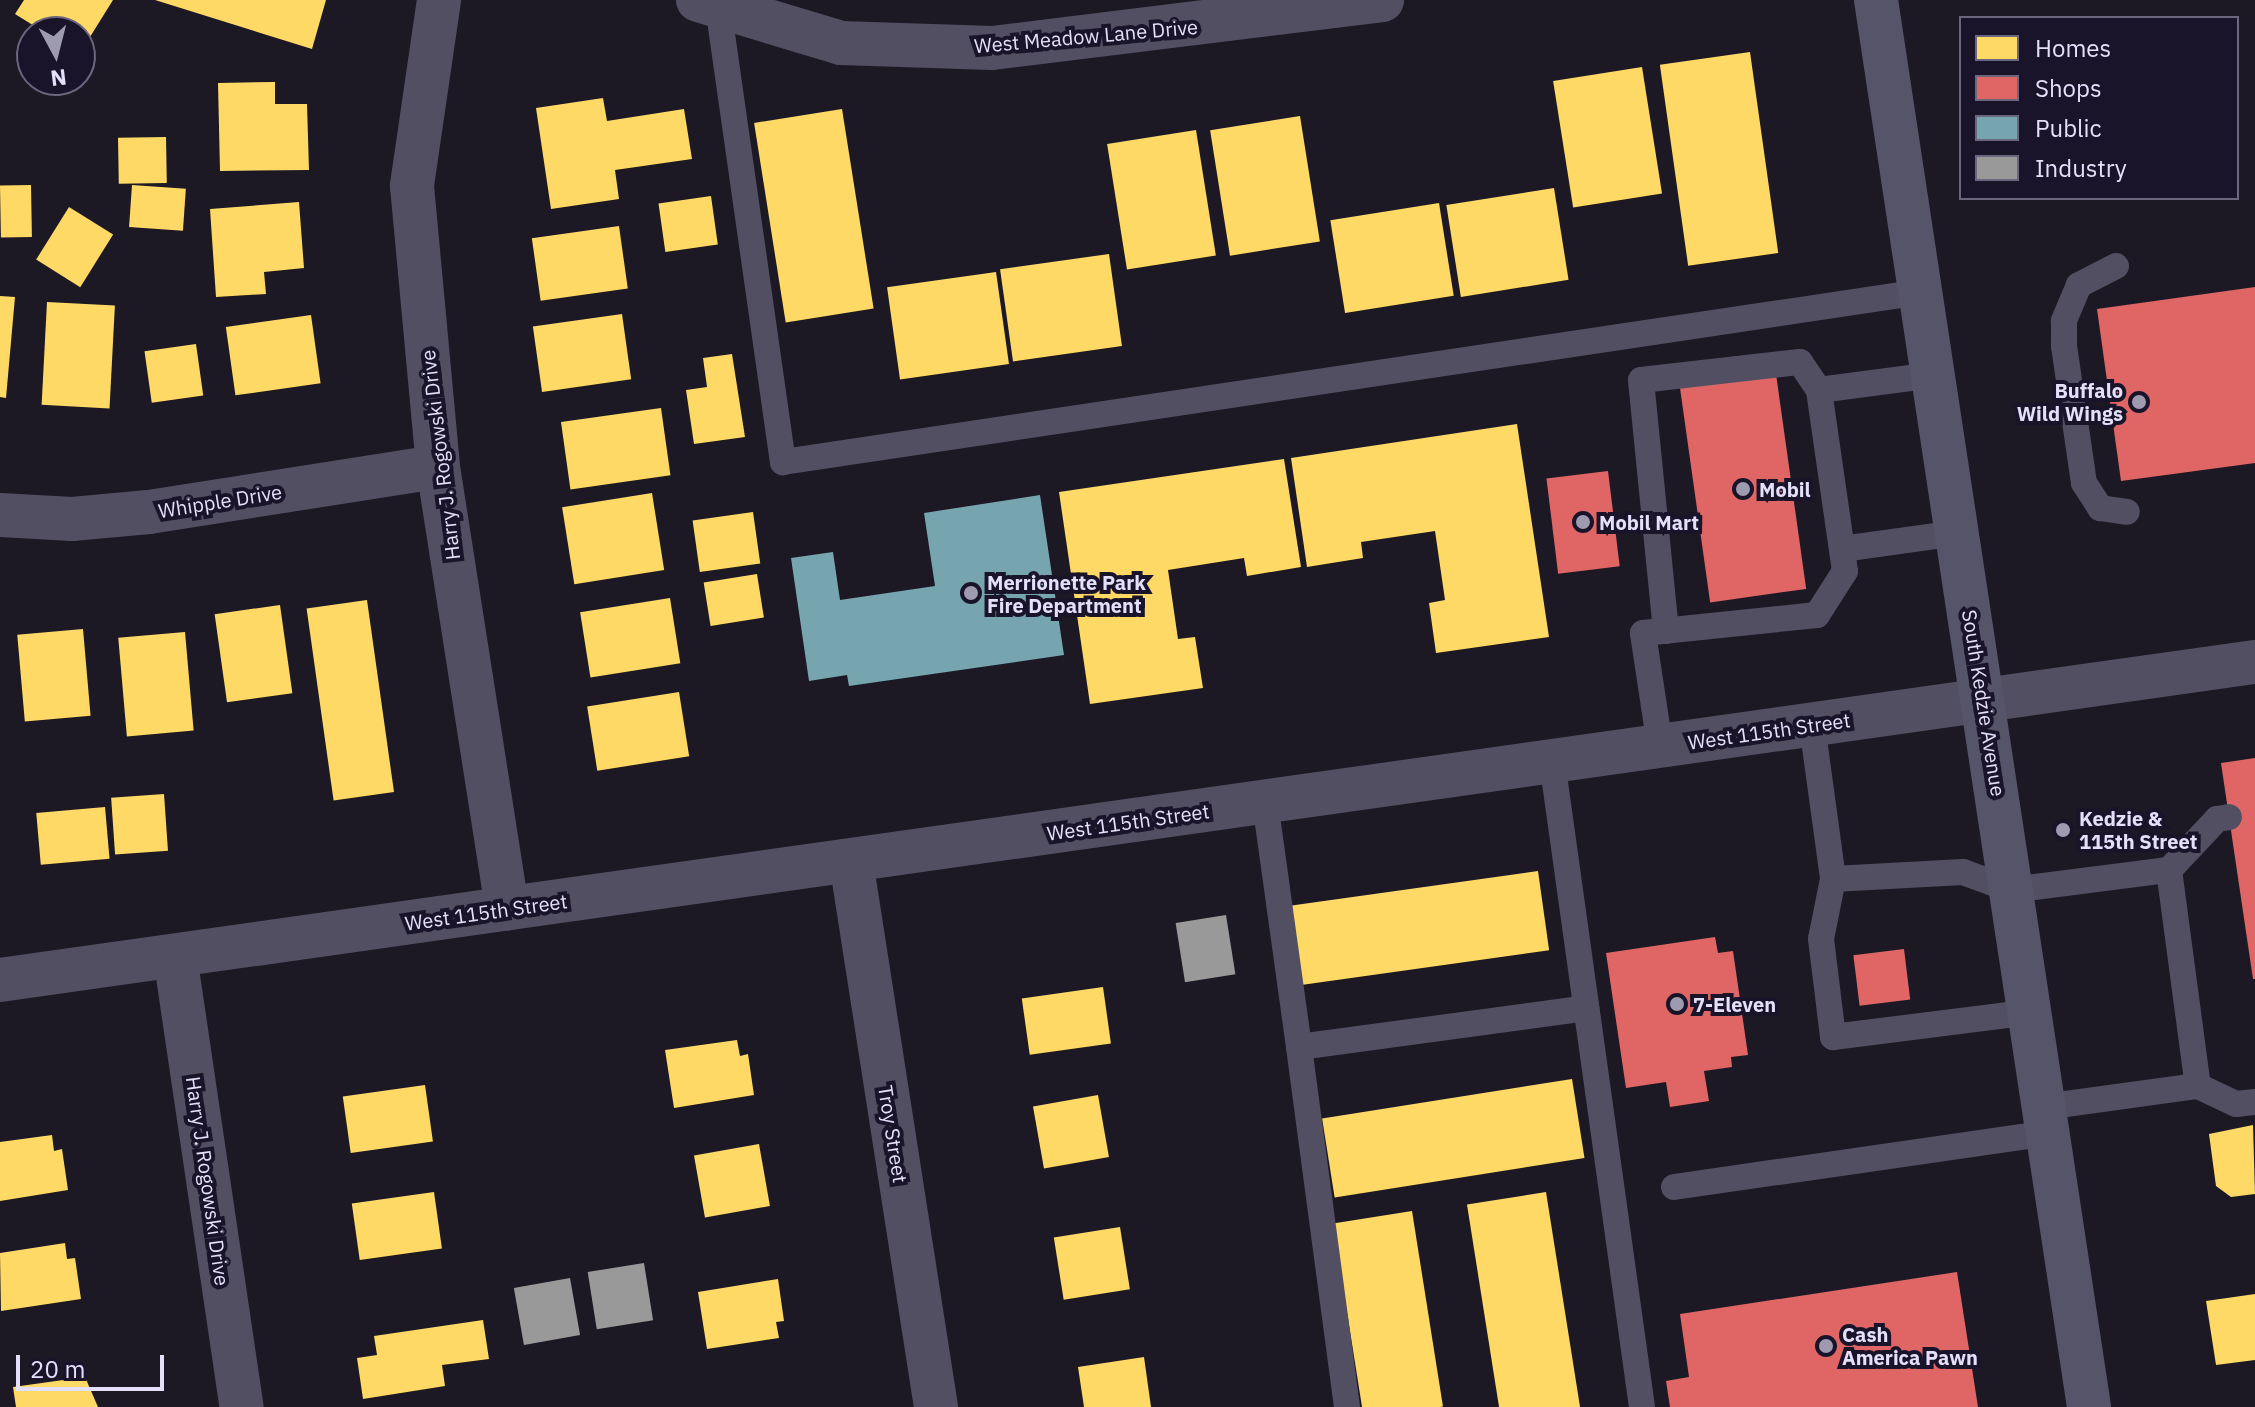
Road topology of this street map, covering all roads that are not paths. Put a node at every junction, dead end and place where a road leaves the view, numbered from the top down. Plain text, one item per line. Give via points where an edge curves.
1 (439, 0) edge
2 (1382, 0) edge
3 (1876, 0) edge
4 (708, 3) edge
5 (1192, 13) edge
6 (2116, 266) dead end
7 (1921, 292) junction
8 (1933, 375) junction
9 (1819, 390) junction
10 (438, 467) junction
11 (2127, 512) dead end
12 (0, 515) edge
13 (1958, 533) junction
14 (1842, 549) junction
15 (1666, 631) junction
16 (2255, 662) edge
17 (1983, 701) junction
18 (1812, 725) junction
19 (1660, 746) junction
20 (1552, 761) junction
21 (1265, 802) junction
22 (2223, 818) dead end
23 (851, 861) junction
24 (2169, 870) junction
25 (1833, 879) junction
26 (2012, 890) junction
27 (507, 909) junction
28 (175, 956) junction
29 (0, 980) edge
30 (1586, 1008) junction
31 (2030, 1012) junction
32 (1299, 1047) junction
33 (2198, 1086) junction
34 (2255, 1102) edge
35 (2046, 1120) junction
36 (1674, 1187) dead end
37 (242, 1407) edge
38 (936, 1407) edge
39 (1347, 1407) edge
40 (1642, 1407) edge
41 (2089, 1407) edge

1 - 10 street, Harry J. Rogowski Drive via 412,186
2 - 5 street, West Meadow Lane Drive
3 - 7 main road, South Kedzie Avenue
4 - 5 street, West Meadow Lane Drive via 841,43 992,48
4 - 7 lane via 783,462
6 - 11 lane via 2079,285 2064,321 2064,346 2084,483 2100,508
7 - 8 main road, South Kedzie Avenue
8 - 9 lane
8 - 13 main road, South Kedzie Avenue
9 - 14 lane
9 - 15 lane via 1800,362 1641,380
10 - 12 street, Whipple Drive via 149,512 72,519
10 - 27 street, Harry J. Rogowski Drive
13 - 14 lane
13 - 17 main road, South Kedzie Avenue
14 - 15 lane via 1845,571 1817,615
15 - 19 lane via 1643,633
16 - 17 street, West 115th Street
17 - 18 street, West 115th Street
17 - 26 main road, South Kedzie Avenue
18 - 19 street, West 115th Street
18 - 25 lane
19 - 20 street, West 115th Street
20 - 21 street, West 115th Street
20 - 30 lane
21 - 23 street, West 115th Street
21 - 32 lane
22 - 24 lane
23 - 27 street, West 115th Street
23 - 38 street, Troy Street
24 - 26 lane
24 - 33 lane
25 - 26 lane via 1963,872
25 - 31 lane via 1821,939 1833,1037
26 - 31 main road, South Kedzie Avenue
27 - 28 street, West 115th Street
28 - 29 street, West 115th Street
28 - 37 street, Harry J. Rogowski Drive
30 - 32 lane
30 - 40 lane
31 - 35 main road, South Kedzie Avenue
32 - 39 lane
33 - 34 lane via 2236,1104
33 - 35 lane
35 - 36 lane
35 - 41 main road, South Kedzie Avenue

